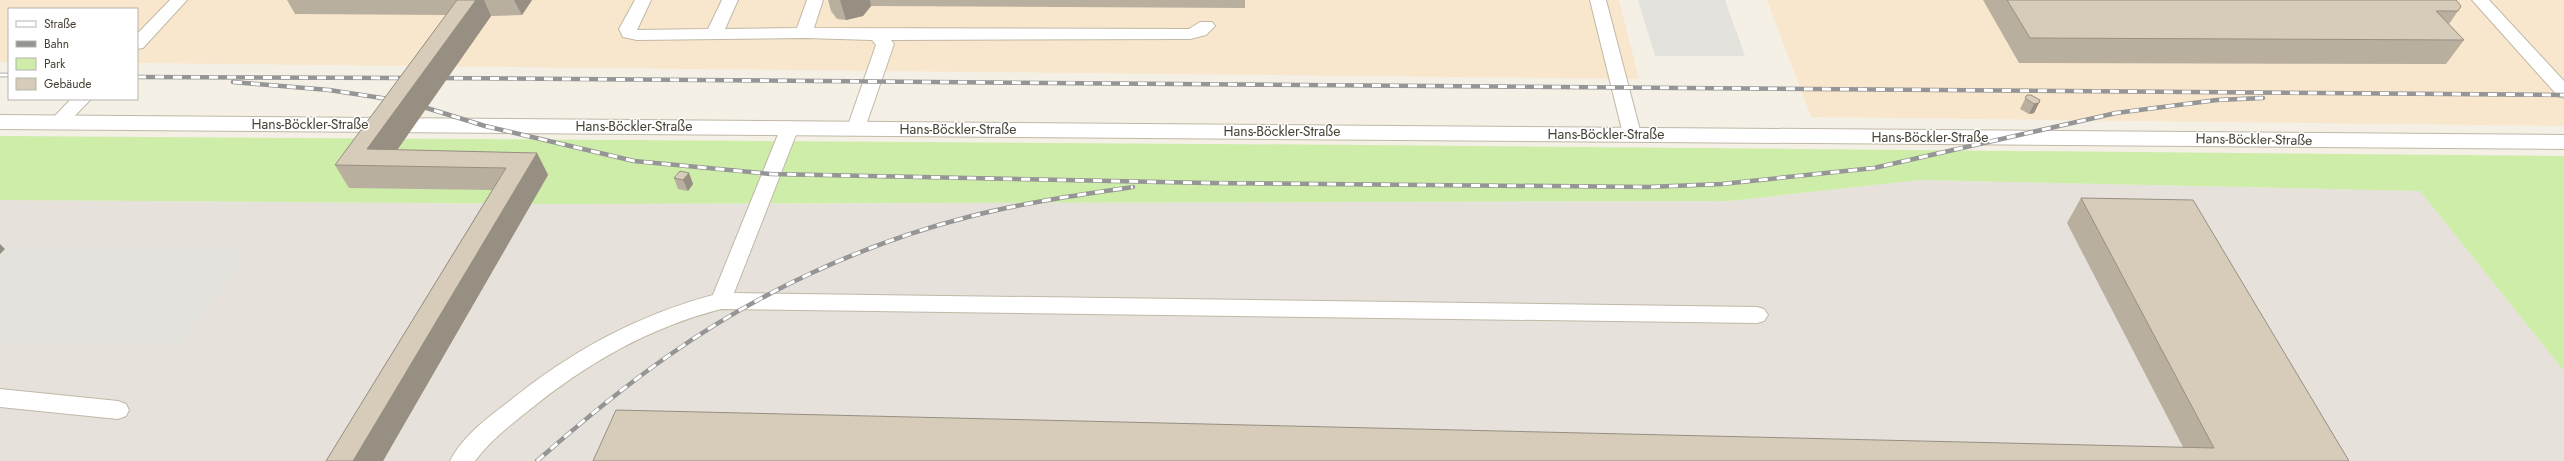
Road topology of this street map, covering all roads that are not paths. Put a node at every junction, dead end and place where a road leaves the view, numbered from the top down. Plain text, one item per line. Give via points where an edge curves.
1 (179, 0) edge
2 (643, 0) edge
3 (730, 0) edge
4 (815, 0) edge
5 (1598, 0) edge
6 (2480, 0) edge
7 (1206, 26) dead end
8 (806, 33) junction
9 (714, 34) junction
10 (877, 35) junction
11 (138, 43) edge
12 (2564, 92) edge
13 (81, 100) edge
14 (0, 122) edge
15 (58, 122) junction
16 (790, 127) junction
17 (856, 128) junction
18 (1632, 134) junction
19 (2564, 142) edge
20 (721, 301) junction
21 (1757, 315) dead end
22 (0, 398) edge
23 (118, 410) dead end
24 (462, 461) edge

1 - 11 lane
2 - 9 lane via 628,29 629,33
3 - 9 lane
4 - 8 lane via 805,25
5 - 18 lane
6 - 12 lane
7 - 10 lane via 1190,34
8 - 9 lane
8 - 10 lane
10 - 17 lane via 885,44
13 - 15 lane
14 - 15 street, Hans-Böckler-Straße
15 - 16 street, Hans-Böckler-Straße
16 - 17 street, Hans-Böckler-Straße
16 - 20 lane
17 - 18 street, Hans-Böckler-Straße
18 - 19 street, Hans-Böckler-Straße
20 - 21 lane
20 - 24 lane via 692,308 605,343 550,379 475,441
22 - 23 lane

